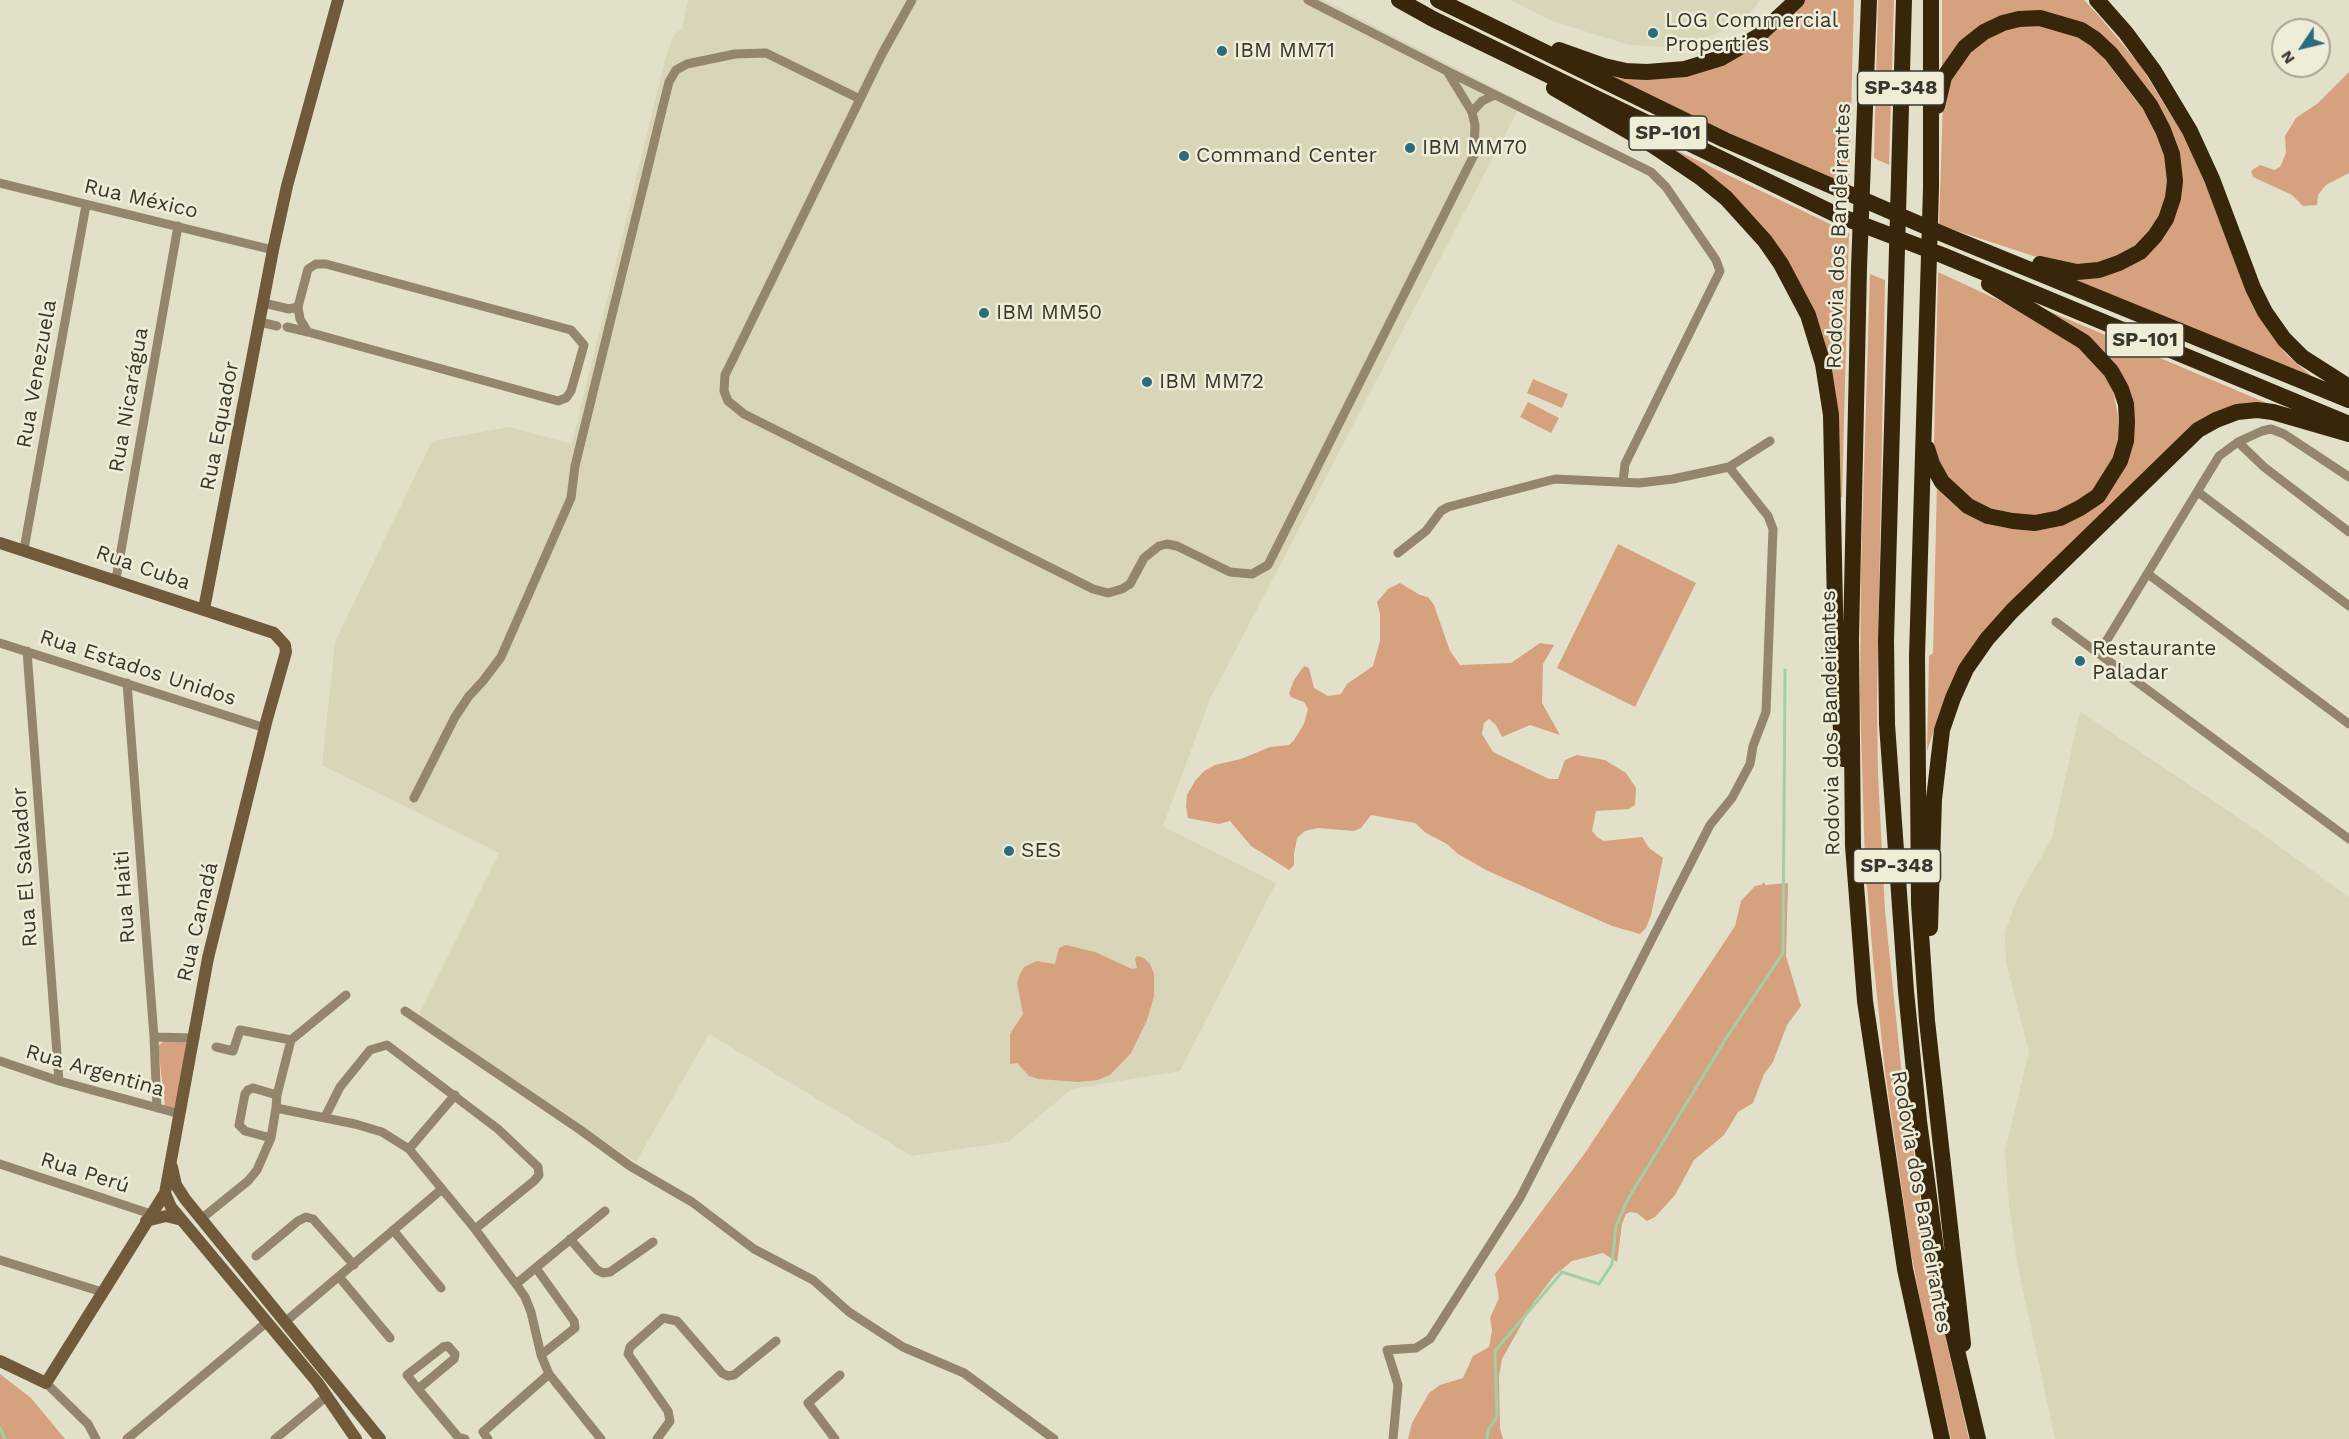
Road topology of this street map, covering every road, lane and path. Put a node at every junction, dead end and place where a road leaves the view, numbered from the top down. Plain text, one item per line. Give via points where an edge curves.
1 (338, 0) edge
2 (912, 0) edge
3 (1308, 0) edge
4 (1399, 0) edge
5 (1438, 0) edge
6 (1797, 0) edge
7 (1869, 0) edge
8 (1904, 0) edge
9 (1931, 0) edge
10 (2097, 0) edge
11 (1433, 19) junction
12 (1480, 22) junction
13 (1447, 70) junction
14 (1495, 95) junction
15 (860, 99) junction
16 (1472, 112) junction
17 (1931, 127) junction
18 (0, 183) edge
19 (86, 205) junction
20 (178, 226) junction
21 (1945, 235) junction
22 (273, 250) junction
23 (1942, 255) junction
24 (264, 303) junction
25 (298, 307) junction
26 (260, 322) junction
27 (308, 332) junction
28 (2349, 387) edge
29 (2349, 400) edge
30 (1924, 407) junction
31 (2349, 424) edge
32 (2349, 434) edge
33 (1770, 441) dead end
34 (2238, 442) junction
35 (1729, 467) junction
36 (2349, 477) edge
37 (1623, 482) junction
38 (2198, 492) junction
39 (2349, 532) edge
40 (0, 543) edge
41 (24, 549) junction
42 (1398, 553) dead end
43 (2148, 574) junction
44 (116, 579) junction
45 (2349, 606) edge
46 (204, 609) junction
47 (2056, 622) dead end
48 (274, 633) joint
49 (0, 642) edge
50 (27, 651) junction
51 (2098, 653) junction
52 (127, 683) junction
53 (2349, 724) edge
54 (265, 728) junction
55 (414, 798) dead end
56 (2349, 839) edge
57 (1853, 846) junction
58 (346, 995) dead end
59 (405, 1011) dead end
60 (1928, 1022) junction
61 (154, 1037) junction
62 (195, 1038) junction
63 (291, 1040) junction
64 (216, 1047) dead end
65 (0, 1061) edge
66 (59, 1082) junction
67 (277, 1095) junction
68 (455, 1095) junction
69 (157, 1108) junction
70 (276, 1108) junction
71 (180, 1114) junction
72 (325, 1118) junction
73 (271, 1138) junction
74 (409, 1149) junction
75 (0, 1164) edge
76 (172, 1164) junction
77 (442, 1189) junction
78 (165, 1193) junction
79 (605, 1211) dead end
80 (152, 1217) junction
81 (201, 1219) junction
82 (182, 1220) junction
83 (475, 1229) junction
84 (393, 1230) junction
85 (570, 1239) junction
86 (653, 1242) dead end
87 (256, 1256) dead end
88 (0, 1260) edge
89 (354, 1265) junction
90 (536, 1268) junction
91 (340, 1278) junction
92 (516, 1284) junction
93 (441, 1288) dead end
94 (102, 1292) junction
95 (267, 1322) junction
96 (285, 1322) junction
97 (390, 1338) dead end
98 (776, 1341) dead end
99 (541, 1355) junction
100 (0, 1361) edge
101 (549, 1374) junction
102 (840, 1375) dead end
103 (46, 1383) junction
104 (418, 1389) junction
105 (1967, 1392) junction
106 (327, 1396) junction
107 (486, 1436) edge
108 (96, 1439) edge
109 (127, 1439) edge
110 (275, 1439) edge
111 (356, 1439) edge
112 (380, 1439) edge
113 (467, 1439) edge
114 (601, 1439) edge
115 (657, 1439) edge
116 (835, 1439) edge
117 (1053, 1439) edge
118 (1393, 1439) edge
119 (1942, 1439) edge
120 (1978, 1439) edge

1 - 22 main road, Rua Equador
2 - 15 street
3 - 13 street
4 - 11 highway, SP-101
5 - 12 highway, SP-101
6 - 12 highway via 1757,37 1721,57 1665,71 1626,71 1604,66
7 - 57 highway, Rodovia dos Bandeirantes / SP-348 via 1851,639
8 - 105 highway, Rodovia dos Bandeirantes / SP-348 via 1886,640 1887,736 1919,1121 1936,1249
9 - 17 highway
10 - 28 highway via 2154,71 2190,131 2265,312 2302,357
11 - 23 highway, SP-101 via 1837,215
11 - 57 highway via 1654,146 1713,186 1765,241 1808,315 1823,364 1831,415 1840,738
12 - 21 highway, SP-101 via 1725,141
13 - 14 street
13 - 16 street
14 - 16 street
14 - 37 street via 1651,172 1711,250 1720,271 1624,464
15 - 16 street via 725,375 728,401 744,414 1093,589 1108,593 1130,584 1143,558 1167,544 1230,572 1252,574 1268,565 1474,156
15 - 55 street via 766,52 735,54 676,70 656,132 575,466 571,498 501,657 454,717
17 - 21 highway via 1944,77 1965,47 2003,23 2040,18 2081,30 2111,54 2150,105 2172,154 2175,181 2166,219 2140,252 2119,263 2099,270 2068,271
17 - 30 highway
18 - 19 street, Rua México
19 - 20 street, Rua México
19 - 41 street, Rua Venezuela
20 - 22 street, Rua México
20 - 44 street, Rua Nicarágua
21 - 29 highway, SP-101
22 - 24 main road, Rua Equador
23 - 30 highway via 2096,353 2121,389 2126,404 2126,441 2120,461 2098,496 2060,518 2035,523 2013,521 1968,506 1942,482 1928,454
23 - 31 highway, SP-101
24 - 25 street via 288,309
24 - 26 main road, Rua Equador
25 - 27 street
25 - 27 street via 308,269 326,264 571,330 584,345 571,391 558,401
26 - 27 street
26 - 46 main road, Rua Equador
30 - 60 highway via 1917,656 1920,904
32 - 60 highway via 2257,410 2237,412 2207,425 2178,447 1986,639 1966,669 1942,730 1934,800
33 - 35 street
34 - 36 street via 2271,429
34 - 38 street via 2219,456
34 - 39 street via 2264,467
35 - 37 street via 1673,479
35 - 118 street via 1768,516 1773,529 1766,712 1750,764 1732,798 1710,825 1520,1198 1430,1339 1416,1348 1387,1350 1398,1385
37 - 42 street via 1555,479 1448,507
38 - 43 street
38 - 45 street
40 - 41 main road, Rua Cuba
41 - 44 main road, Rua Cuba
43 - 51 street
43 - 53 street
44 - 46 main road, Rua Cuba
46 - 48 main road, Rua Cuba
47 - 51 street
48 - 54 main road, Rua Canadá via 286,652
49 - 50 street, Rua Estados Unidos
50 - 52 street, Rua Estados Unidos
50 - 66 street, Rua El Salvador
51 - 56 street
52 - 54 street, Rua Estados Unidos
52 - 61 street, Rua Haiti
54 - 62 main road, Rua Canadá via 208,958
57 - 119 highway, Rodovia dos Bandeirantes / SP-348 via 1865,1001 1904,1257
58 - 63 street
59 - 117 street via 630,1166 692,1203 754,1249 813,1280 849,1312 903,1347 964,1373
60 - 105 highway
61 - 62 street
61 - 69 street, Rua Haiti
62 - 71 main road, Rua Canadá
63 - 64 street via 240,1030 233,1051
63 - 67 street
65 - 66 street, Rua Argentina
66 - 69 street, Rua Argentina
67 - 70 street
67 - 73 street via 248,1090 239,1125 245,1131
68 - 72 street via 387,1045 377,1046 340,1088
68 - 74 street
68 - 83 street via 538,1167 539,1175 534,1181
69 - 71 street, Rua Argentina
70 - 72 street
70 - 73 street
71 - 76 main road, Rua Canadá
72 - 74 street via 382,1132
73 - 81 street via 248,1181
74 - 77 street
75 - 80 street, Rua Perú
76 - 78 main road, Rua Canadá
76 - 81 main road via 176,1185
77 - 83 street
77 - 84 street
78 - 80 main road, Rua Canadá
78 - 82 main road
79 - 85 street
80 - 82 main road
80 - 94 main road, Rua Canadá
81 - 96 main road
82 - 95 main road
83 - 92 street
84 - 89 street
84 - 93 street
85 - 86 street via 603,1273
85 - 90 street
87 - 89 street via 306,1217 313,1219
88 - 94 street
89 - 91 street
90 - 92 street
90 - 99 street via 575,1328
91 - 96 street
91 - 97 street
92 - 99 street via 531,1312
94 - 103 main road, Rua Canadá
95 - 106 main road
95 - 109 street
96 - 112 main road
98 - 115 street via 728,1376 677,1321 663,1318 630,1347 628,1354 668,1411 670,1421
99 - 101 street
100 - 103 main road
101 - 107 street
101 - 114 street
102 - 116 street via 808,1403
103 - 108 street via 88,1424
104 - 104 street via 407,1375 448,1346 455,1354 454,1359
104 - 113 street via 458,1437
105 - 120 highway, Rodovia dos Bandeirantes / SP-348
106 - 110 street
106 - 111 main road
107 - 113 street

